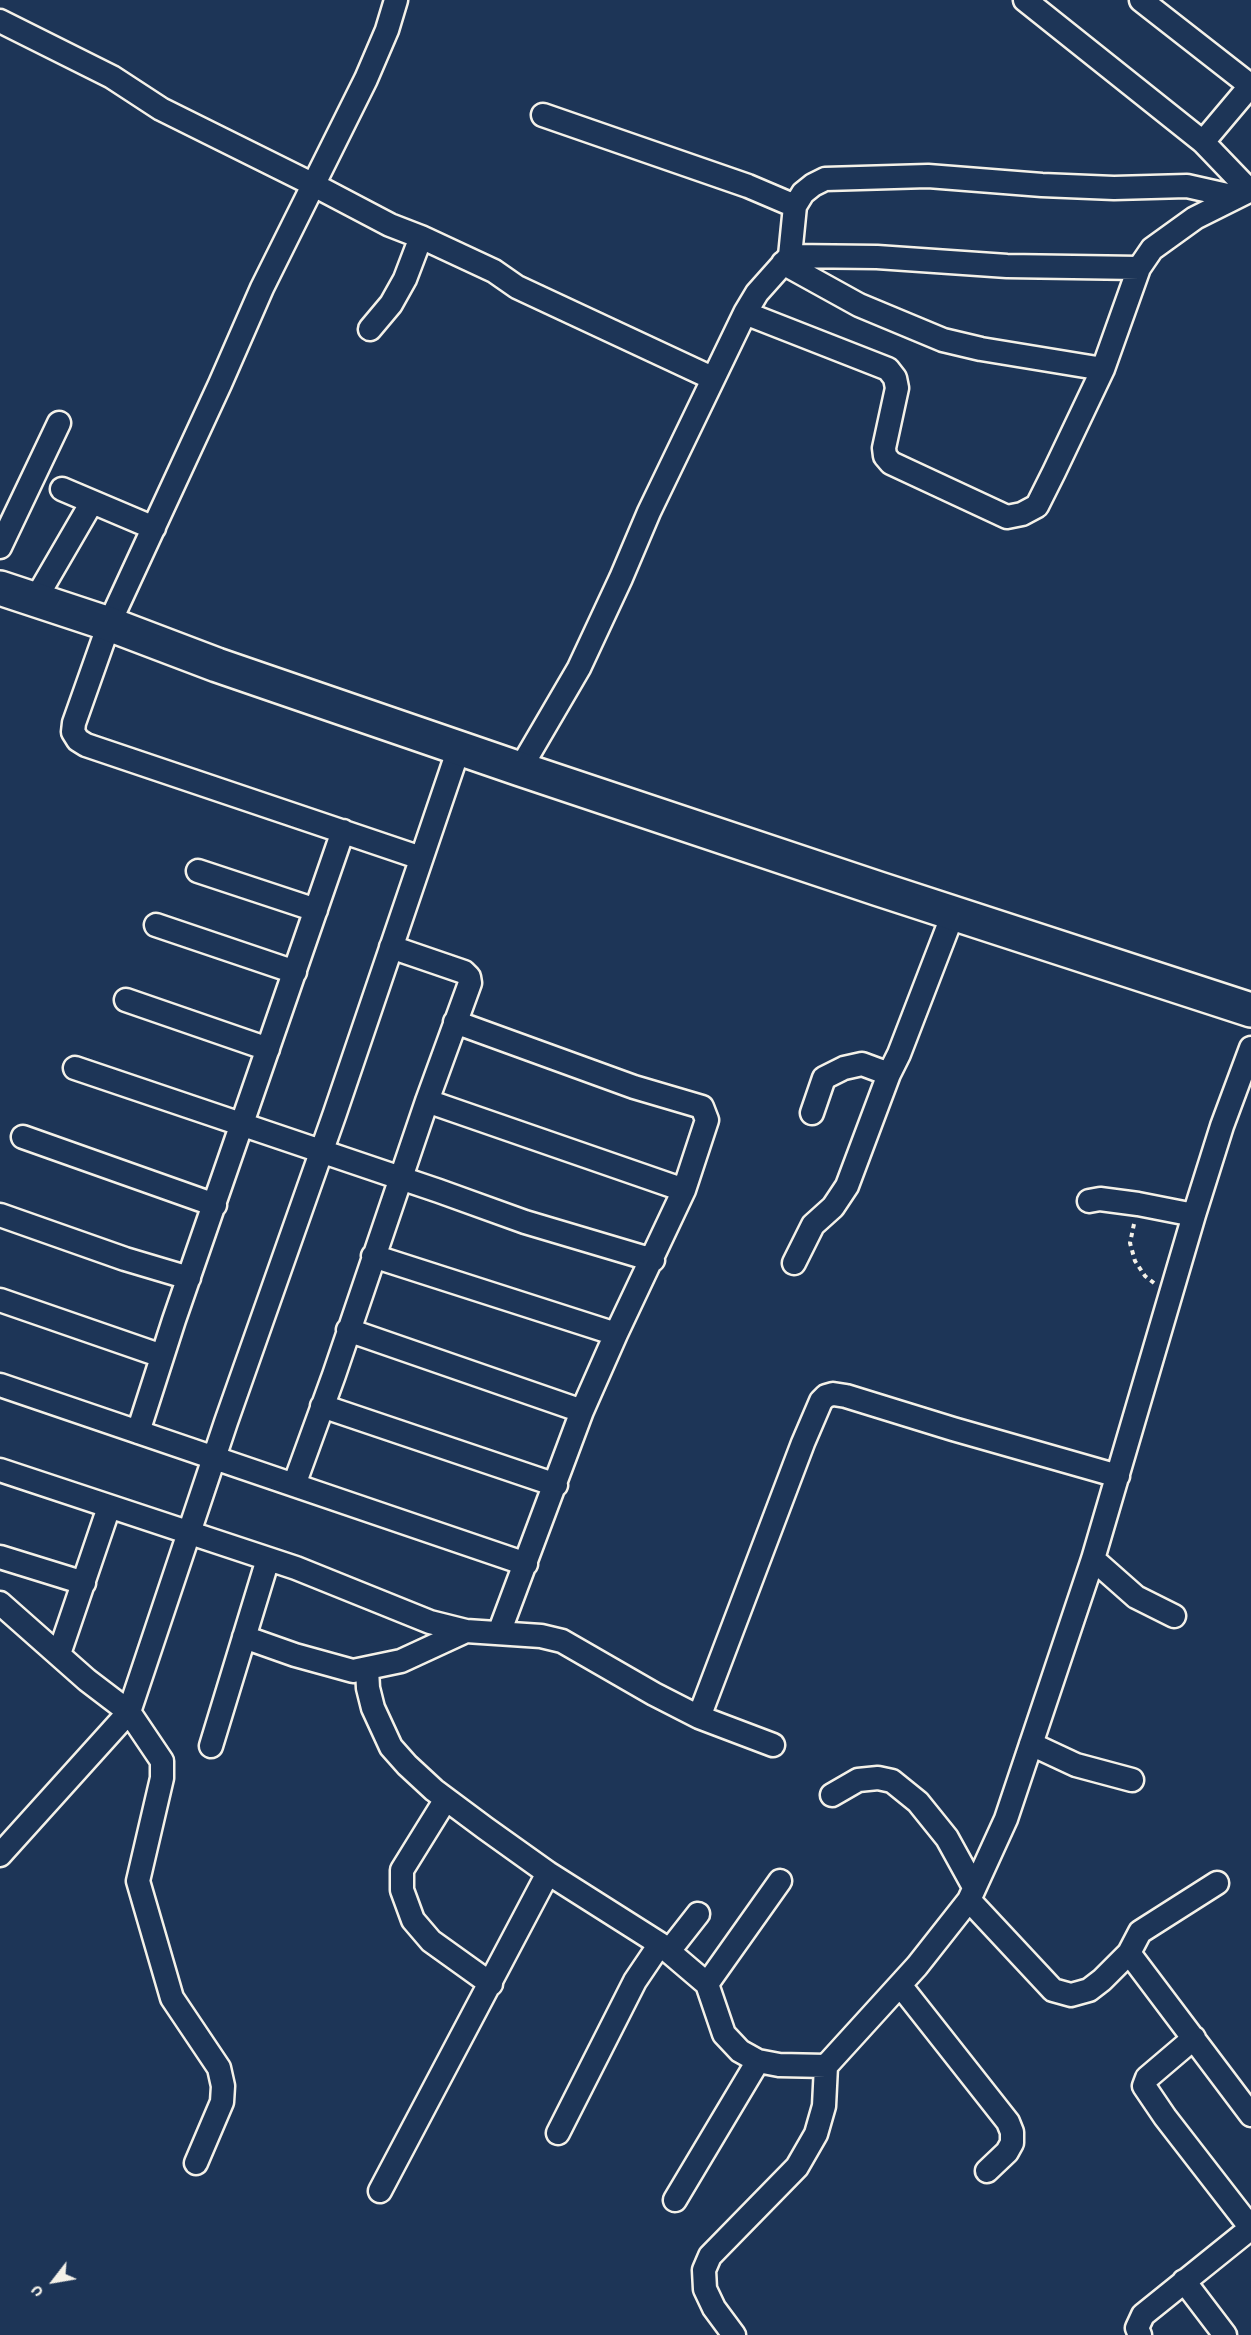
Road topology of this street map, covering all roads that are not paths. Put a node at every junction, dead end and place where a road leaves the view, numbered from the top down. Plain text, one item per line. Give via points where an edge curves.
1 (396, 0) edge
2 (1026, 0) edge
3 (1141, 0) edge
4 (0, 21) edge
5 (1251, 86) edge
6 (543, 115) dead end
7 (1203, 142) junction
8 (312, 184) junction
9 (1245, 193) edge
10 (795, 206) junction
11 (421, 237) junction
12 (787, 260) junction
13 (1139, 267) junction
14 (745, 313) junction
15 (370, 329) dead end
16 (1103, 369) junction
17 (712, 378) junction
18 (59, 423) dead end
19 (62, 489) dead end
20 (92, 502) junction
21 (154, 528) junction
22 (0, 548) edge
23 (0, 588) edge
24 (34, 600) junction
25 (109, 624) junction
26 (459, 748) junction
27 (520, 769) junction
28 (343, 831) junction
29 (421, 858) junction
30 (198, 871) dead end
31 (316, 910) junction
32 (953, 914) junction
33 (156, 925) dead end
34 (391, 947) junction
35 (295, 972) junction
36 (126, 1000) dead end
37 (1251, 1010) edge
38 (455, 1022) junction
39 (268, 1048) junction
40 (1251, 1048) edge
41 (75, 1068) dead end
42 (889, 1074) junction
43 (427, 1101) junction
44 (812, 1113) dead end
45 (242, 1124) junction
46 (23, 1137) dead end
47 (321, 1152) junction
48 (401, 1178) junction
49 (684, 1190) junction
50 (1089, 1201) dead end
51 (215, 1205) junction
52 (0, 1215) edge
53 (1194, 1215) junction
54 (373, 1256) junction
55 (653, 1260) junction
56 (794, 1263) dead end
57 (189, 1278) junction
58 (0, 1300) edge
59 (348, 1330) junction
60 (616, 1334) junction
61 (162, 1356) junction
62 (0, 1386) edge
63 (322, 1406) junction
64 (582, 1412) junction
65 (138, 1432) junction
66 (214, 1458) junction
67 (0, 1470) edge
68 (1118, 1476) junction
69 (294, 1485) junction
70 (556, 1485) junction
71 (109, 1507) junction
72 (188, 1533) junction
73 (0, 1557) edge
74 (268, 1559) junction
75 (1093, 1559) junction
76 (526, 1564) junction
77 (84, 1583) junction
78 (0, 1603) edge
79 (1174, 1616) dead end
80 (466, 1631) junction
81 (499, 1633) junction
82 (244, 1637) junction
83 (59, 1654) junction
84 (367, 1669) junction
85 (129, 1712) junction
86 (699, 1717) junction
87 (1031, 1744) junction
88 (774, 1745) dead end
89 (211, 1746) dead end
90 (1132, 1780) dead end
91 (832, 1796) dead end
92 (446, 1798) junction
93 (0, 1855) edge
94 (549, 1873) junction
95 (780, 1881) dead end
96 (1217, 1883) dead end
97 (972, 1893) junction
98 (698, 1914) dead end
99 (664, 1947) junction
100 (1129, 1953) junction
101 (491, 1984) junction
102 (707, 1984) junction
103 (900, 1985) junction
104 (1194, 2038) junction
105 (758, 2061) junction
106 (826, 2066) junction
107 (1251, 2115) edge
108 (558, 2133) dead end
109 (196, 2163) dead end
110 (987, 2171) dead end
111 (380, 2191) dead end
112 (675, 2200) dead end
113 (1248, 2237) edge
114 (1184, 2281) junction
115 (734, 2335) edge
116 (1140, 2335) edge
117 (1225, 2335) edge

1 - 8 street via 366,79
2 - 7 street
3 - 5 street
4 - 8 street via 112,77 161,109
5 - 7 street
6 - 10 street
7 - 9 street
8 - 11 street
8 - 21 street
9 - 10 street via 1187,186 1114,188 928,176 846,177 813,184
9 - 13 street via 1162,240
10 - 12 street
11 - 15 street via 405,279
11 - 17 street via 494,271 517,287
12 - 13 street via 877,258 1007,266
12 - 14 street via 756,293
12 - 16 street via 858,305 943,340
13 - 16 street
14 - 16 street via 888,369 897,388 885,456 897,467 1007,517 1037,506
14 - 17 street
17 - 27 street via 579,668
18 - 22 street
19 - 20 street
20 - 21 street
20 - 24 street
21 - 25 street
23 - 24 street
24 - 25 street
25 - 26 street via 217,666
25 - 28 street via 74,723 73,732 78,740
26 - 27 street
26 - 29 street
27 - 32 street
28 - 29 street
28 - 31 street
29 - 34 street
30 - 31 street
31 - 35 street
32 - 37 street
32 - 42 street
33 - 35 street
34 - 38 street via 469,977 469,991
34 - 47 street
35 - 39 street
36 - 39 street
38 - 43 street
38 - 49 street via 634,1087 702,1107 707,1120
39 - 45 street
40 - 53 street
41 - 45 street
42 - 44 street via 862,1064 824,1078
42 - 56 street via 847,1186 813,1226
43 - 48 street
43 - 49 street
45 - 47 street
45 - 51 street
46 - 51 street
47 - 48 street
47 - 66 street
48 - 54 street
48 - 55 street via 525,1222
49 - 55 street
50 - 53 street via 1138,1204
51 - 57 street
52 - 57 street
53 - 68 street
54 - 59 street
54 - 60 street
55 - 60 street
57 - 61 street
58 - 61 street
59 - 63 street
59 - 64 street
60 - 64 street
61 - 65 street
62 - 65 street
63 - 69 street
63 - 70 street
64 - 70 street
65 - 66 street
66 - 69 street
66 - 72 street
67 - 71 street
68 - 75 street
68 - 86 street via 846,1396 826,1396 803,1443
69 - 76 street
70 - 76 street
71 - 72 street
71 - 77 street
72 - 74 street
72 - 85 street
73 - 77 street
74 - 80 street via 430,1622
74 - 82 street
75 - 79 street via 1136,1597
75 - 87 street
76 - 81 street
77 - 83 street
78 - 83 street
80 - 81 street
80 - 84 street via 401,1661
81 - 86 street via 562,1641
82 - 84 street via 344,1669
82 - 89 street
83 - 85 street
84 - 92 street via 373,1708 391,1747
85 - 93 street
85 - 109 street via 162,1761 162,1778 138,1881 172,1998 219,2068 223,2086 222,2102
86 - 88 street
87 - 90 street via 1076,1765
87 - 97 street via 1006,1819
91 - 97 street via 858,1780 892,1781 918,1802 948,1838
92 - 94 street
92 - 101 street via 402,1870 402,1890 413,1920 431,1941
94 - 99 street
94 - 101 street
95 - 102 street
96 - 100 street via 1140,1932
97 - 100 street via 1053,1990 1071,1995 1089,1990
97 - 103 street
98 - 99 street
99 - 102 street
99 - 108 street via 635,1981
100 - 104 street
101 - 111 street
102 - 105 street via 724,2034
103 - 106 street
103 - 110 street via 1008,2122 1012,2143
104 - 107 street
104 - 113 street via 1147,2078 1144,2086
105 - 106 street
105 - 112 street
106 - 115 street via 824,2106 816,2134 797,2167 716,2248 704,2270 705,2289
113 - 114 street
114 - 116 street via 1143,2316 1137,2328
114 - 117 street

